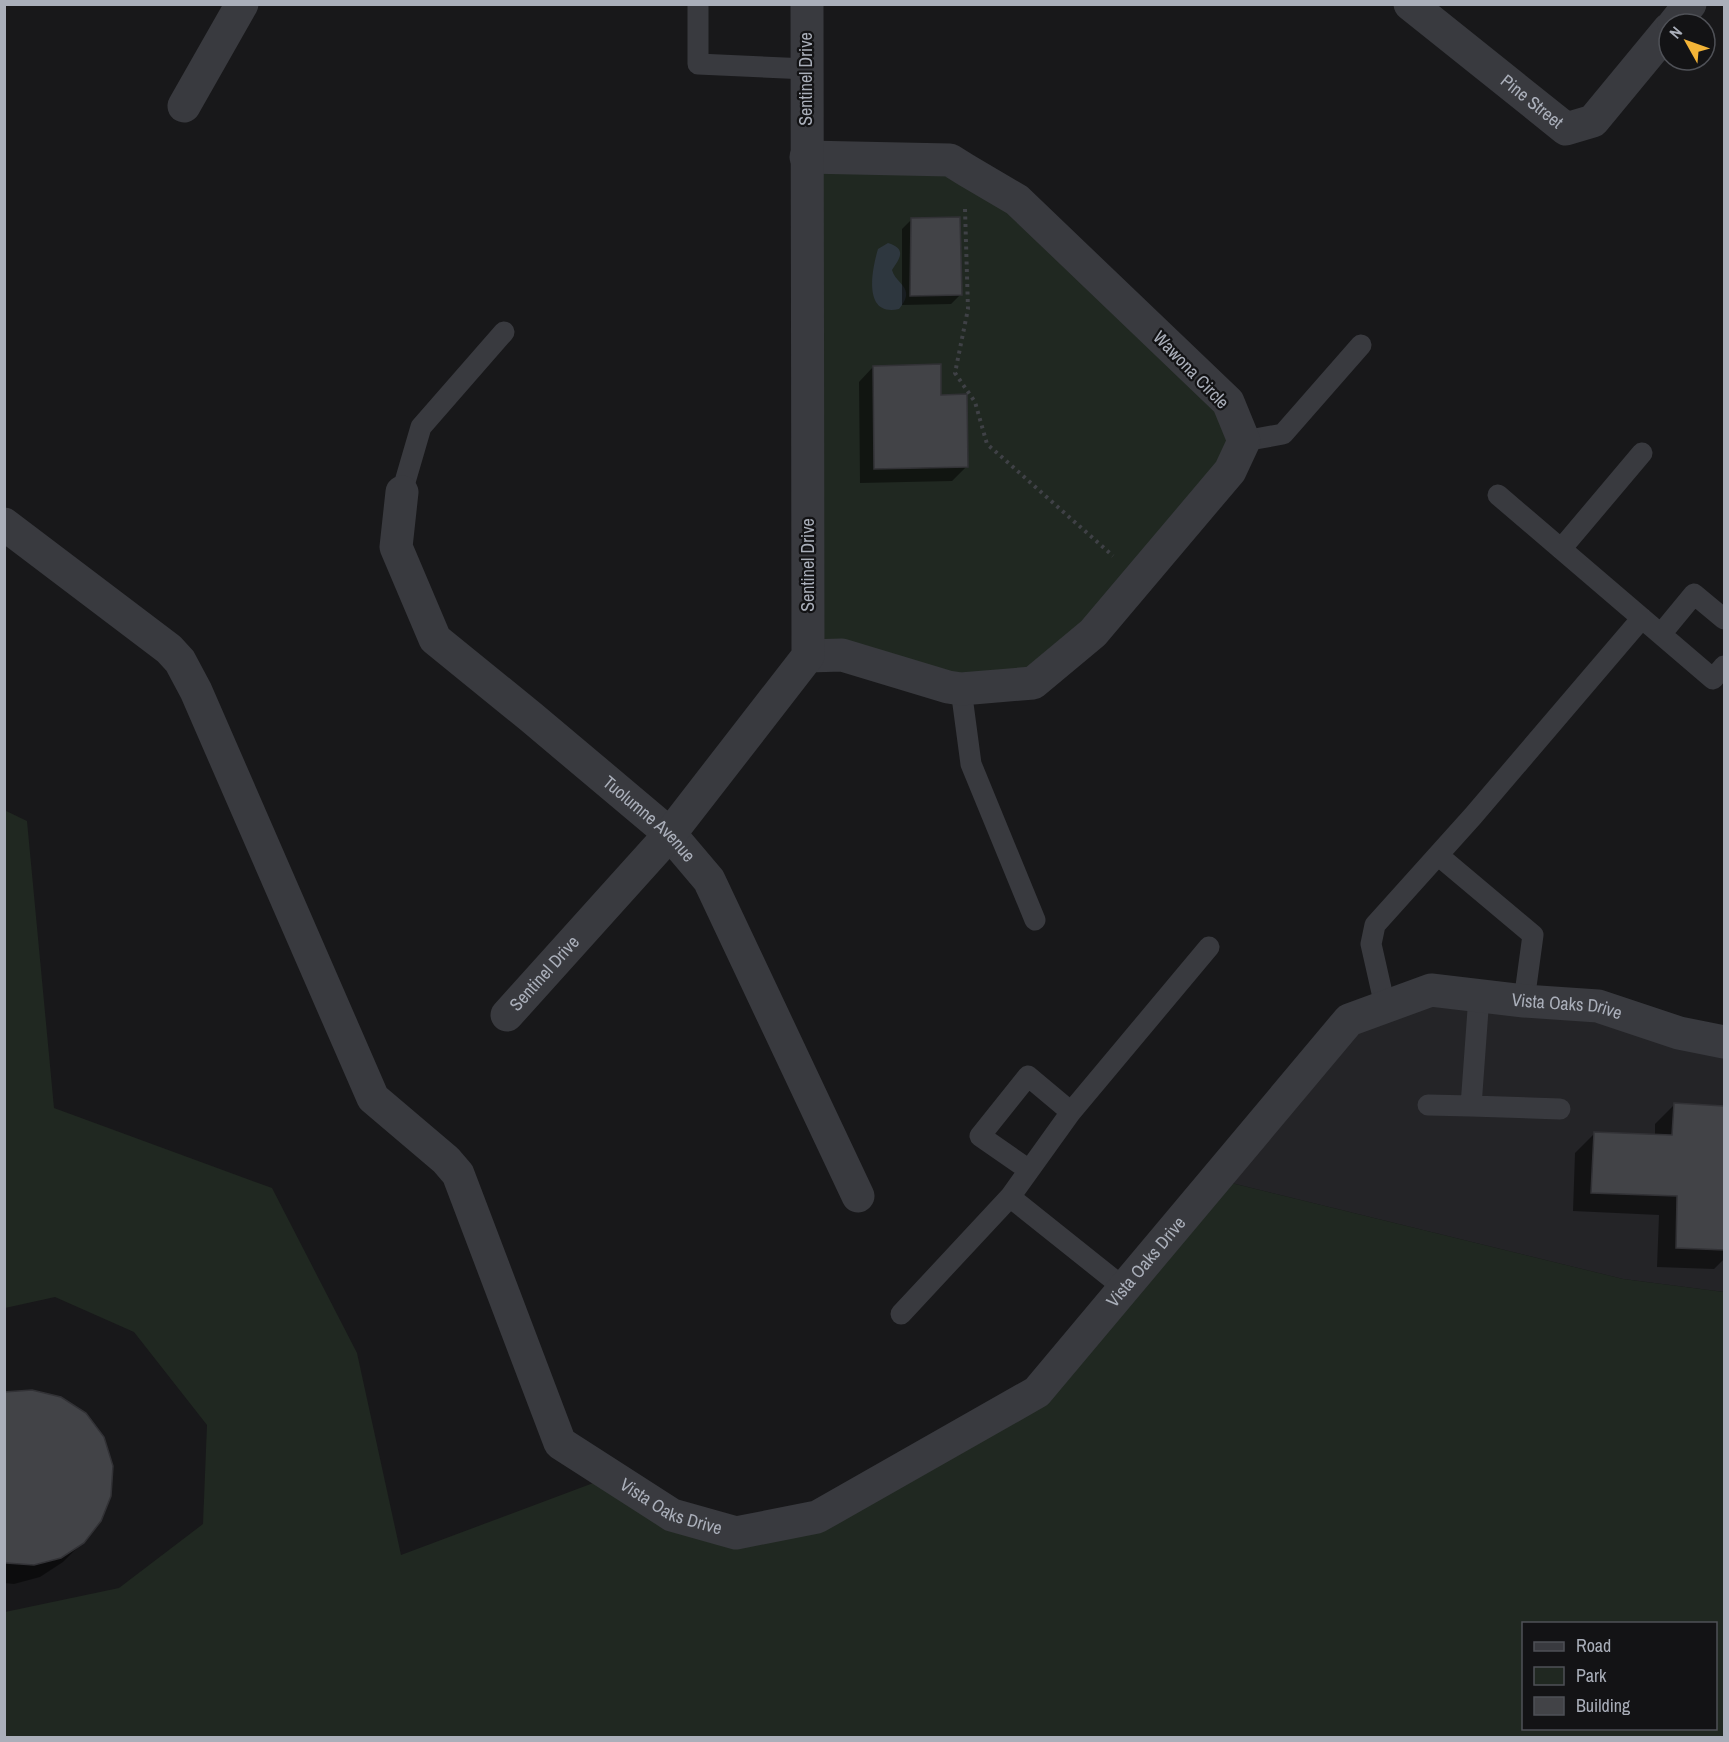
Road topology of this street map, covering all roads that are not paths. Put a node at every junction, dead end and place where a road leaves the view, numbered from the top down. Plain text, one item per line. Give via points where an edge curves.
1 (242, 4) edge
2 (698, 4) edge
3 (807, 4) edge
4 (1410, 4) edge
5 (1657, 44) edge
6 (807, 69) junction
7 (184, 106) dead end
8 (806, 157) junction
9 (504, 332) dead end
10 (1361, 345) dead end
11 (1244, 441) junction
12 (1642, 453) dead end
13 (402, 492) joint
14 (1498, 495) dead end
15 (4, 524) edge
16 (1561, 549) junction
17 (1642, 618) junction
18 (1725, 619) edge
19 (1660, 634) junction
20 (808, 656) junction
21 (1725, 666) edge
22 (961, 689) junction
23 (670, 834) junction
24 (1439, 856) junction
25 (1035, 920) dead end
26 (1209, 947) dead end
27 (1479, 996) junction
28 (1524, 1001) junction
29 (1384, 1006) junction
30 (507, 1015) dead end
31 (1725, 1042) edge
32 (1428, 1105) dead end
33 (1471, 1106) junction
34 (1560, 1109) dead end
35 (1071, 1112) junction
36 (1029, 1170) junction
37 (858, 1196) dead end
38 (1011, 1197) junction
39 (1124, 1288) junction
40 (901, 1314) dead end

1 - 7 street
2 - 6 lane via 698,64
3 - 6 street, Sentinel Drive
4 - 5 street, Pine Street via 1566,129 1593,121
6 - 8 street, Sentinel Drive
8 - 11 street, Wawona Circle via 950,160 1017,200 1228,402
8 - 20 street, Sentinel Drive
9 - 13 lane via 421,427
10 - 11 lane via 1283,434
11 - 22 street via 1230,471 1094,633 1033,683
12 - 16 lane
13 - 23 street, Tuolumne Avenue via 396,547 435,639
14 - 16 lane
15 - 39 street, Vista Oaks Drive via 180,661 373,1098 458,1174 561,1443 672,1515 736,1533 817,1517 1037,1392
16 - 17 lane
17 - 19 lane
17 - 24 lane
18 - 19 lane via 1694,594
19 - 21 lane via 1713,679
20 - 22 street via 842,656
20 - 23 street, Sentinel Drive
22 - 25 lane via 971,764
23 - 30 street, Sentinel Drive
23 - 37 street, Tuolumne Avenue via 709,880
24 - 28 lane via 1533,935
24 - 29 lane via 1375,925 1371,944
26 - 35 lane
27 - 28 street, Vista Oaks Drive
27 - 29 street, Vista Oaks Drive via 1431,990
27 - 33 lane
28 - 31 street, Vista Oaks Drive via 1598,1006 1679,1033
29 - 39 street, Vista Oaks Drive via 1349,1020
32 - 33 lane
33 - 34 lane
35 - 36 lane
35 - 36 lane via 1028,1076 980,1136
36 - 38 lane
38 - 39 lane
38 - 40 lane

